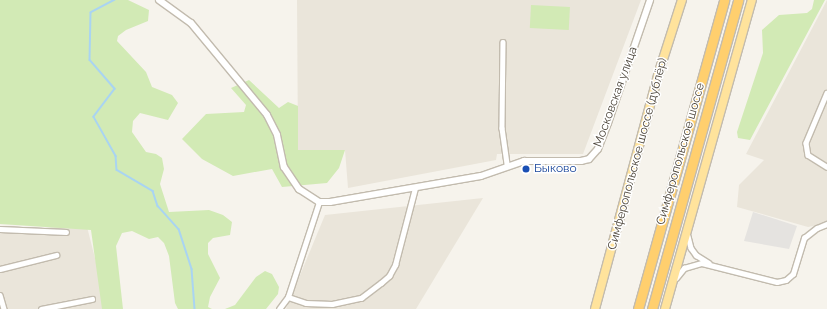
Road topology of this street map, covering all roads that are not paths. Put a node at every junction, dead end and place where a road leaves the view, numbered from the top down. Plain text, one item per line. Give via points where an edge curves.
1 (159, 0) edge
2 (650, 0) edge
3 (682, 0) edge
4 (724, 0) edge
5 (738, 0) edge
6 (752, 0) edge
7 (503, 42) dead end
8 (827, 93) edge
9 (507, 165) junction
10 (827, 167) edge
11 (415, 188) junction
12 (319, 202) junction
13 (827, 224) edge
14 (688, 225) junction
15 (0, 229) edge
16 (66, 232) dead end
17 (56, 255) dead end
18 (714, 265) junction
19 (0, 269) edge
20 (670, 289) junction
21 (0, 295) edge
22 (288, 297) junction
23 (92, 298) dead end
24 (4, 309) edge
25 (41, 309) edge
26 (279, 309) edge
27 (595, 309) edge
28 (638, 309) edge
29 (652, 309) edge
30 (665, 309) edge

1 - 12 street via 191,23 267,115 277,134 289,178 309,198
2 - 9 street, Московская улица via 608,123 594,155 581,161 524,161
3 - 27 main road, Симферопольское шоссе (дублёр) via 658,75
4 - 28 highway, Симферопольское шоссе
5 - 29 highway, Симферопольское шоссе
6 - 14 main road
7 - 9 street via 502,128
8 - 10 street via 806,144 808,155
9 - 11 street, Московская улица via 481,176
11 - 12 street, Московская улица
11 - 22 street via 395,265 381,284 361,298 332,304 306,304
12 - 22 street
13 - 18 street via 804,238 793,274 786,280 777,282
14 - 18 street via 690,248 696,255
14 - 20 main road
15 - 16 street
17 - 19 street
18 - 20 street via 692,264 684,268
20 - 30 main road
21 - 24 street
22 - 26 street
23 - 25 street

